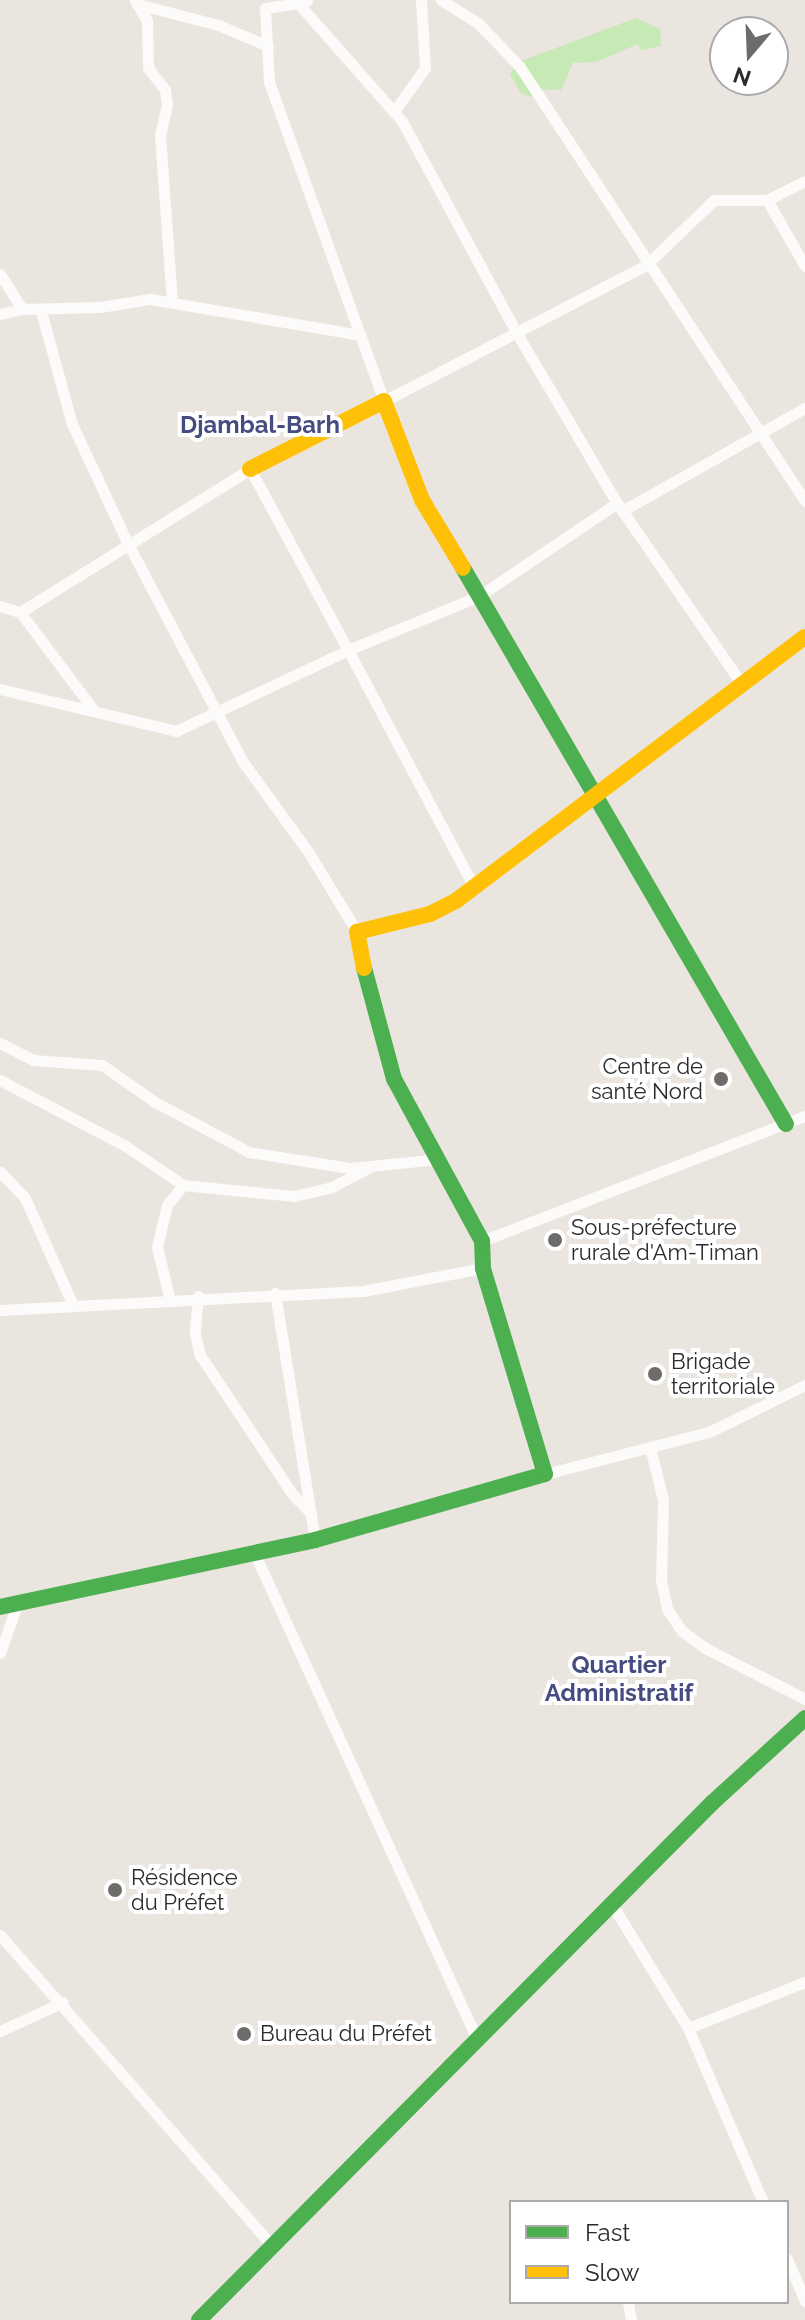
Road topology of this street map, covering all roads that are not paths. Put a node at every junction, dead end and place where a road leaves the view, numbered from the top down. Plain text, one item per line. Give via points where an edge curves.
1 (421, 0) edge
2 (441, 0) edge
3 (136, 2) edge
4 (302, 2) edge
5 (264, 4) edge
6 (268, 46) junction
7 (395, 110) junction
8 (805, 181) edge
9 (767, 200) junction
10 (646, 265) junction
11 (805, 266) edge
12 (0, 274) edge
13 (172, 301) junction
14 (22, 309) junction
15 (41, 311) junction
16 (0, 314) edge
17 (515, 330) junction
18 (361, 335) junction
19 (384, 401) junction
20 (805, 408) edge
21 (761, 436) junction
22 (250, 469) junction
23 (805, 501) edge
24 (620, 507) junction
25 (127, 542) junction
26 (479, 596) junction
27 (0, 606) edge
28 (20, 612) junction
29 (805, 637) edge
30 (348, 650) junction
31 (741, 683) junction
32 (0, 689) edge
33 (92, 708) junction
34 (214, 710) junction
35 (597, 791) junction
36 (474, 887) junction
37 (357, 932) junction
38 (0, 1043) edge
39 (0, 1080) edge
40 (805, 1116) edge
41 (786, 1124) junction
42 (438, 1159) junction
43 (372, 1166) junction
44 (0, 1172) edge
45 (183, 1185) junction
46 (482, 1241) junction
47 (483, 1268) junction
48 (275, 1293) junction
49 (198, 1296) junction
50 (169, 1297) junction
51 (72, 1303) junction
52 (0, 1310) edge
53 (805, 1385) edge
54 (650, 1447) junction
55 (545, 1474) junction
56 (309, 1511) junction
57 (315, 1540) junction
58 (253, 1550) junction
59 (18, 1602) junction
60 (0, 1607) edge
61 (0, 1653) edge
62 (805, 1699) edge
63 (805, 1718) edge
64 (611, 1903) junction
65 (0, 1935) edge
66 (805, 1982) edge
67 (63, 2002) junction
68 (688, 2028) junction
69 (0, 2031) edge
70 (476, 2037) junction
71 (762, 2200) edge
72 (272, 2246) junction
73 (789, 2264) edge
74 (805, 2301) edge
75 (199, 2320) edge

1 - 7 street via 425,68
2 - 10 street via 478,23 520,67
3 - 6 street via 218,25
3 - 13 street via 147,21 148,68 165,90 167,105 160,135
4 - 5 street
4 - 7 street
5 - 6 street
6 - 18 street via 273,94
7 - 17 street
8 - 9 street
9 - 10 street via 714,200
9 - 11 street
10 - 17 street
10 - 21 street
12 - 14 street
13 - 15 street
13 - 18 street
14 - 15 street
14 - 16 street
15 - 25 street via 72,424
17 - 19 street
17 - 24 street
18 - 19 street
19 - 22 street
19 - 26 street via 422,500
20 - 21 street
21 - 23 street
21 - 24 street
22 - 25 street
22 - 30 street
24 - 26 street
24 - 31 street
25 - 28 street
25 - 34 street
26 - 30 street
26 - 35 street
27 - 28 street
28 - 33 street
29 - 31 street
30 - 34 street
30 - 36 street
31 - 35 street
32 - 33 street
33 - 34 street via 176,731
34 - 37 street
35 - 36 street
35 - 41 street
36 - 37 street via 445,908
37 - 42 street via 373,1017 394,1079
38 - 43 street via 33,1060 102,1065 155,1102 249,1152 318,1165
39 - 45 street via 124,1145
40 - 41 street
41 - 46 street
42 - 43 street
42 - 46 street
43 - 45 street via 332,1187 294,1196
44 - 51 street via 25,1198
45 - 50 street via 167,1205 157,1247
46 - 47 street
47 - 48 street via 363,1291
47 - 55 street
48 - 49 street
48 - 56 street
49 - 50 street
49 - 56 street via 195,1334 200,1355
50 - 51 street
51 - 52 street
53 - 54 street via 709,1432
54 - 55 street
54 - 62 street via 663,1500 661,1580 667,1609 682,1631 705,1648
55 - 57 street
56 - 57 street
57 - 58 street
58 - 59 street
58 - 70 street
59 - 60 street
59 - 61 street
63 - 64 street
64 - 68 street
64 - 70 street
65 - 67 street
66 - 68 street
67 - 69 street
67 - 72 street
68 - 71 street
70 - 72 street
72 - 75 street
73 - 74 street

